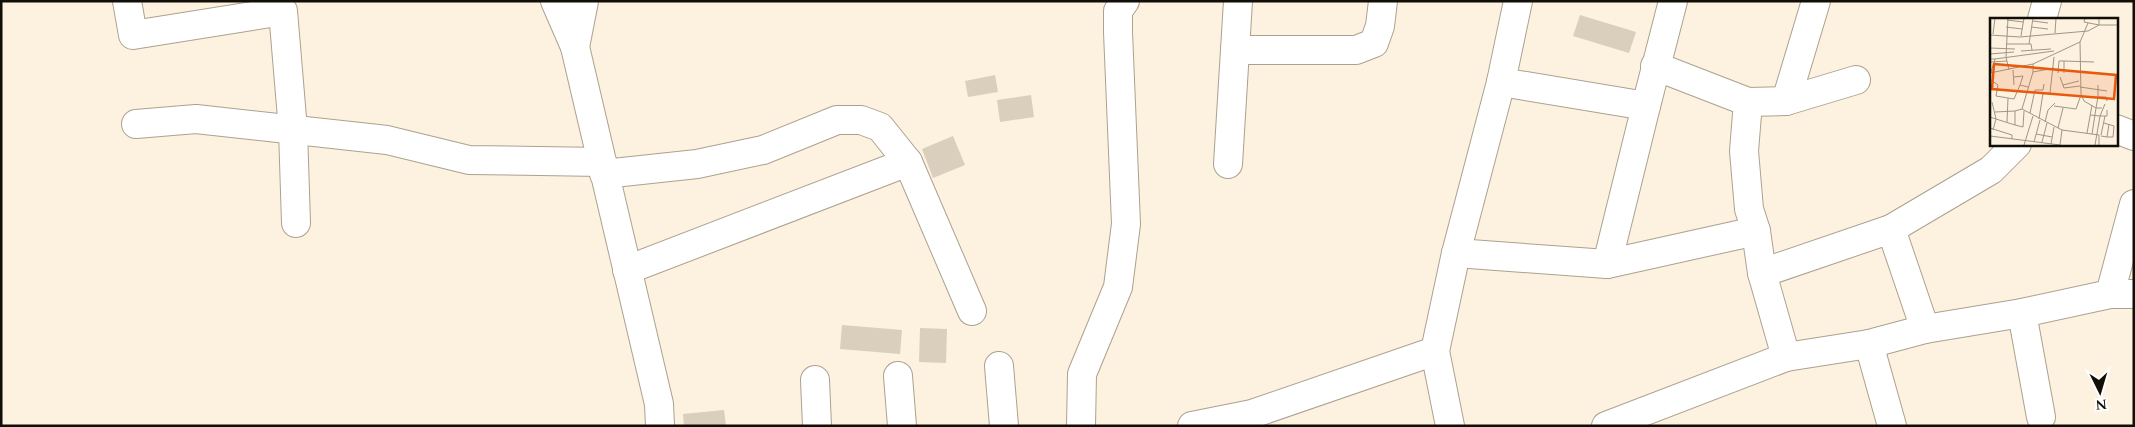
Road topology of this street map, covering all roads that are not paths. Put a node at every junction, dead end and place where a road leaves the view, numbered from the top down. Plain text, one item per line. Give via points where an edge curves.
1 (126, 1) edge
2 (555, 1) edge
3 (584, 1) edge
4 (1125, 1) edge
5 (1238, 1) edge
6 (1384, 1) edge
7 (1518, 1) edge
8 (1673, 1) edge
9 (1816, 1) edge
10 (2047, 1) edge
11 (283, 6) edge
12 (2042, 18) edge
13 (575, 47) junction
14 (1235, 50) junction
15 (1655, 66) junction
16 (1856, 80) dead end
17 (1501, 82) junction
18 (1786, 101) junction
19 (1748, 102) junction
20 (1646, 106) junction
21 (136, 124) dead end
22 (2118, 129) edge
23 (294, 130) junction
24 (2134, 136) edge
25 (2016, 145) edge
26 (908, 162) junction
27 (1228, 164) dead end
28 (603, 168) junction
29 (2134, 204) edge
30 (296, 224) dead end
31 (1891, 229) junction
32 (1756, 231) junction
33 (1456, 253) junction
34 (1607, 264) junction
35 (627, 270) junction
36 (1762, 273) junction
37 (2122, 294) edge
38 (972, 311) dead end
39 (2022, 313) junction
40 (1925, 329) junction
41 (1869, 344) junction
42 (1435, 351) junction
43 (1786, 357) junction
44 (998, 366) dead end
45 (898, 376) dead end
46 (815, 380) dead end
47 (2042, 417) dead end
48 (660, 426) edge
49 (817, 426) edge
50 (902, 426) edge
51 (1004, 426) edge
52 (1081, 426) edge
53 (1192, 426) edge
54 (1450, 426) edge
55 (1606, 426) edge
56 (1892, 426) edge

1 - 11 street via 133,35
2 - 13 street
3 - 13 street
4 - 52 street via 1118,11 1118,32 1126,224 1118,287 1082,374
5 - 14 street
6 - 14 street via 1374,43 1356,50
7 - 17 street
8 - 15 street
9 - 18 street
10 - 12 street
11 - 23 street
13 - 28 street
14 - 27 street
15 - 19 street
15 - 20 street
16 - 18 street
17 - 20 street
17 - 33 street
18 - 19 street
19 - 32 street via 1744,151 1749,209
20 - 34 street
21 - 23 street via 196,119
22 - 24 street
23 - 28 street via 387,140 469,160
23 - 30 street
25 - 31 street via 1990,170
26 - 28 street via 880,127 861,120 837,120 763,150 697,164
26 - 35 street
26 - 38 street
28 - 35 street
29 - 37 street
31 - 36 street
31 - 40 street
32 - 34 street
32 - 36 street
33 - 34 street
33 - 42 street
35 - 48 street via 659,404
36 - 43 street
37 - 39 street
39 - 40 street
39 - 47 street
40 - 41 street
41 - 43 street
41 - 56 street
42 - 53 street via 1252,414
42 - 54 street
43 - 55 street
44 - 51 street
45 - 50 street
46 - 49 street

